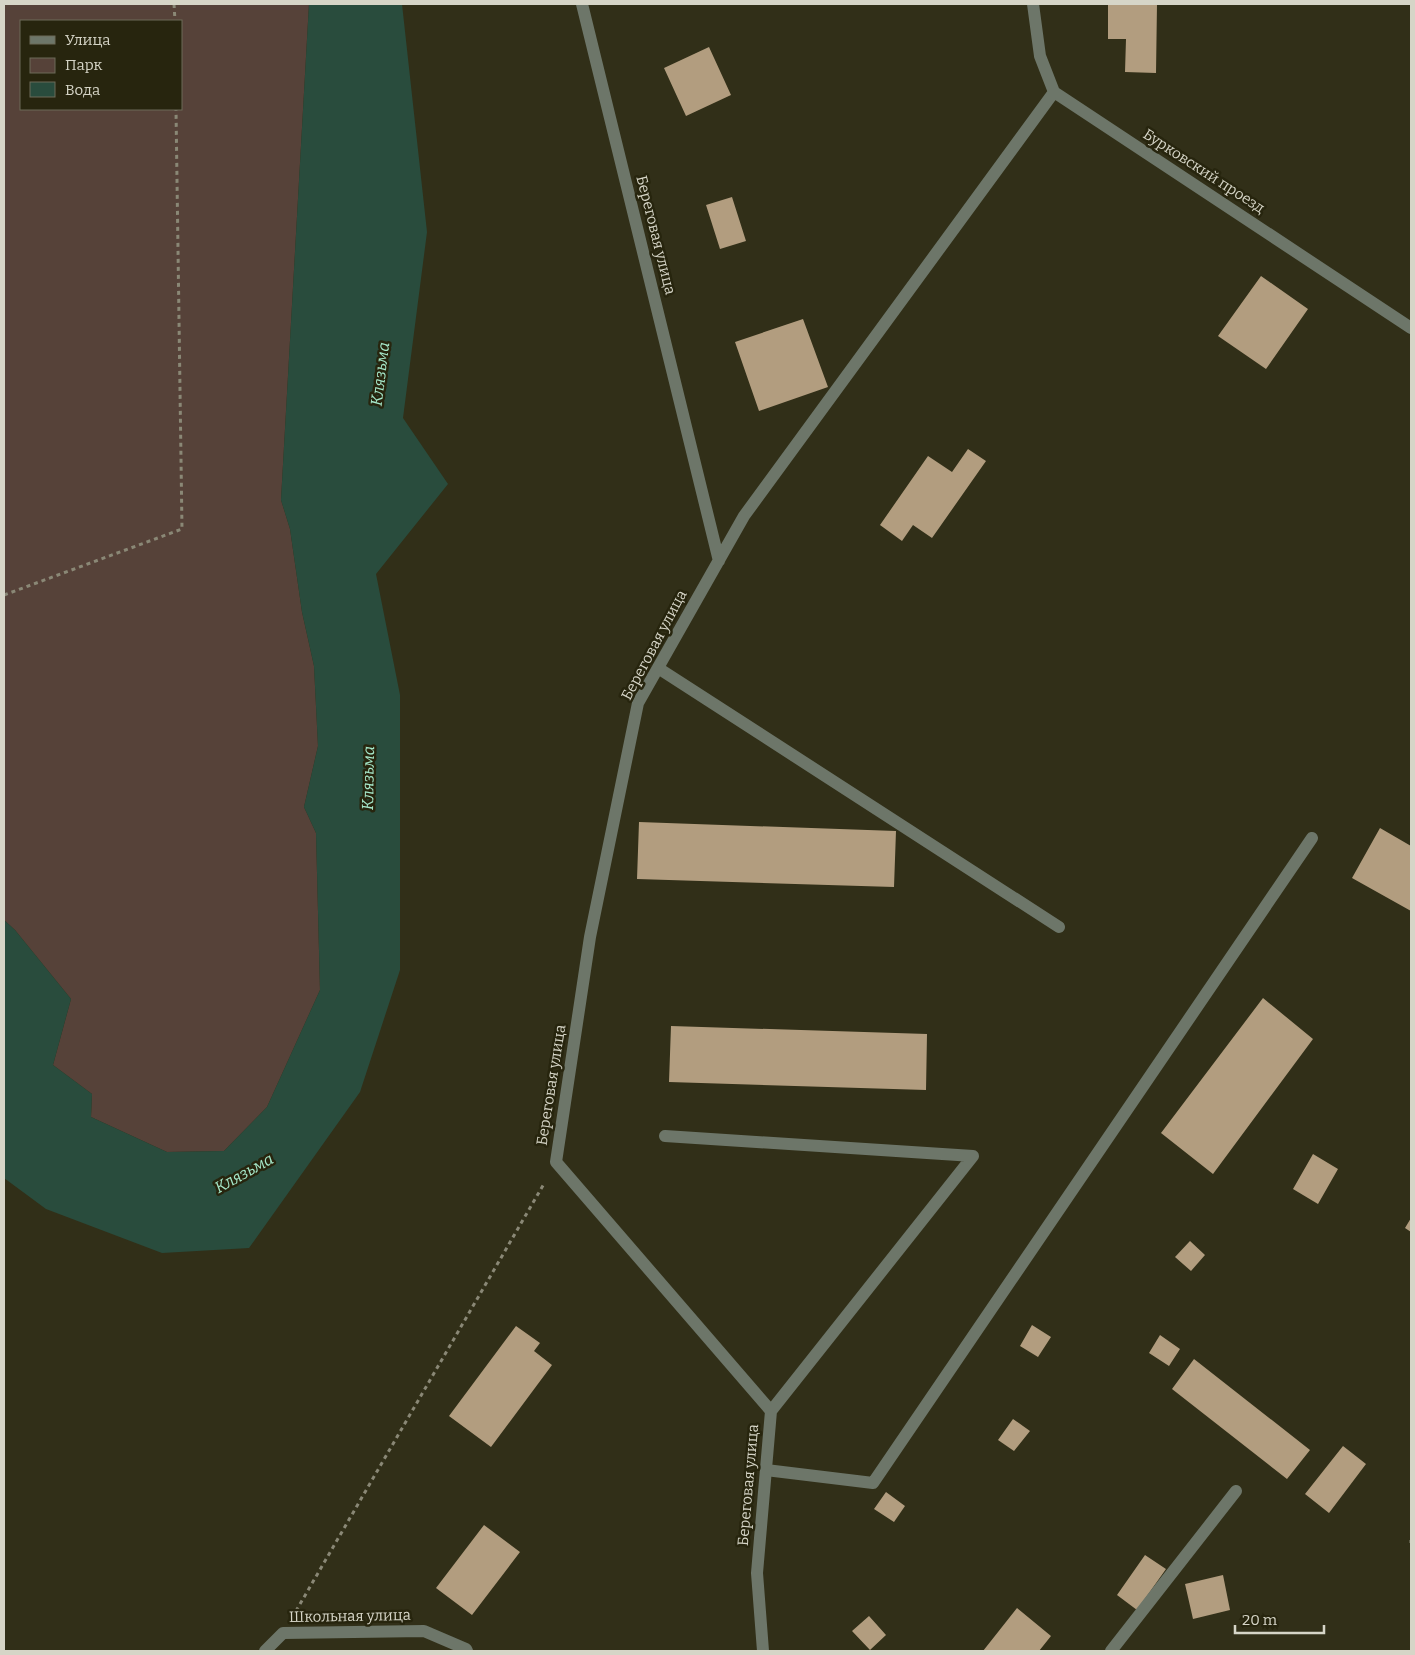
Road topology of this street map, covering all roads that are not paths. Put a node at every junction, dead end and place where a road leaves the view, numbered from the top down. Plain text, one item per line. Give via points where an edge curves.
1 (582, 4) edge
2 (1033, 4) edge
3 (1054, 92) junction
4 (1411, 328) edge
5 (719, 560) junction
6 (658, 668) junction
7 (1312, 838) dead end
8 (1059, 926) dead end
9 (666, 1136) dead end
10 (771, 1411) junction
11 (766, 1470) junction
12 (1236, 1491) dead end
13 (265, 1651) edge
14 (467, 1651) edge
15 (763, 1651) edge
16 (1111, 1651) edge

1 - 5 street, Береговая улица
2 - 3 street via 1040,56
3 - 4 street, Бурковский проезд
3 - 5 street, Береговая улица via 744,516
5 - 6 street, Береговая улица
6 - 8 street
6 - 10 street, Береговая улица via 638,703 590,937 556,1162
7 - 11 street via 873,1483
9 - 10 street via 973,1156
10 - 11 street, Береговая улица
11 - 15 street, Береговая улица via 757,1574
12 - 16 street
13 - 14 street, Школьная улица via 283,1633 424,1631

